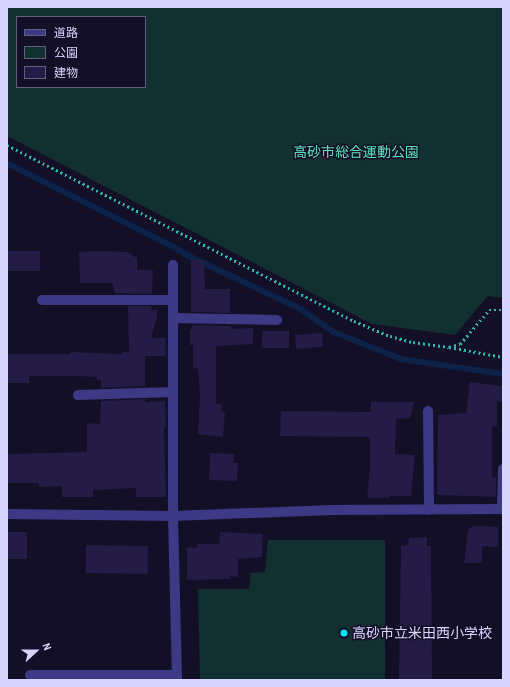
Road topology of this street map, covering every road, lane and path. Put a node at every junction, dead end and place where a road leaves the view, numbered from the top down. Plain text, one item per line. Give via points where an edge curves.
1 (7, 145) edge
2 (173, 265) dead end
3 (42, 300) dead end
4 (173, 300) junction
5 (503, 310) edge
6 (173, 318) junction
7 (277, 320) dead end
8 (449, 347) junction
9 (503, 357) edge
10 (173, 392) junction
11 (78, 395) dead end
12 (428, 411) dead end
13 (503, 469) edge
14 (503, 509) edge
15 (429, 510) junction
16 (7, 514) edge
17 (173, 516) junction
18 (30, 675) dead end
19 (63, 677) edge
20 (177, 677) edge

1 - 8 path via 360,324 413,342
2 - 4 street
3 - 4 street
4 - 6 street
5 - 8 path via 489,310 460,344
6 - 7 street
6 - 10 street
8 - 9 path
10 - 11 street
10 - 17 street
12 - 15 street
13 - 14 street
14 - 15 street
15 - 17 street via 332,510
16 - 17 street
17 - 20 street
18 - 19 street
19 - 20 street

